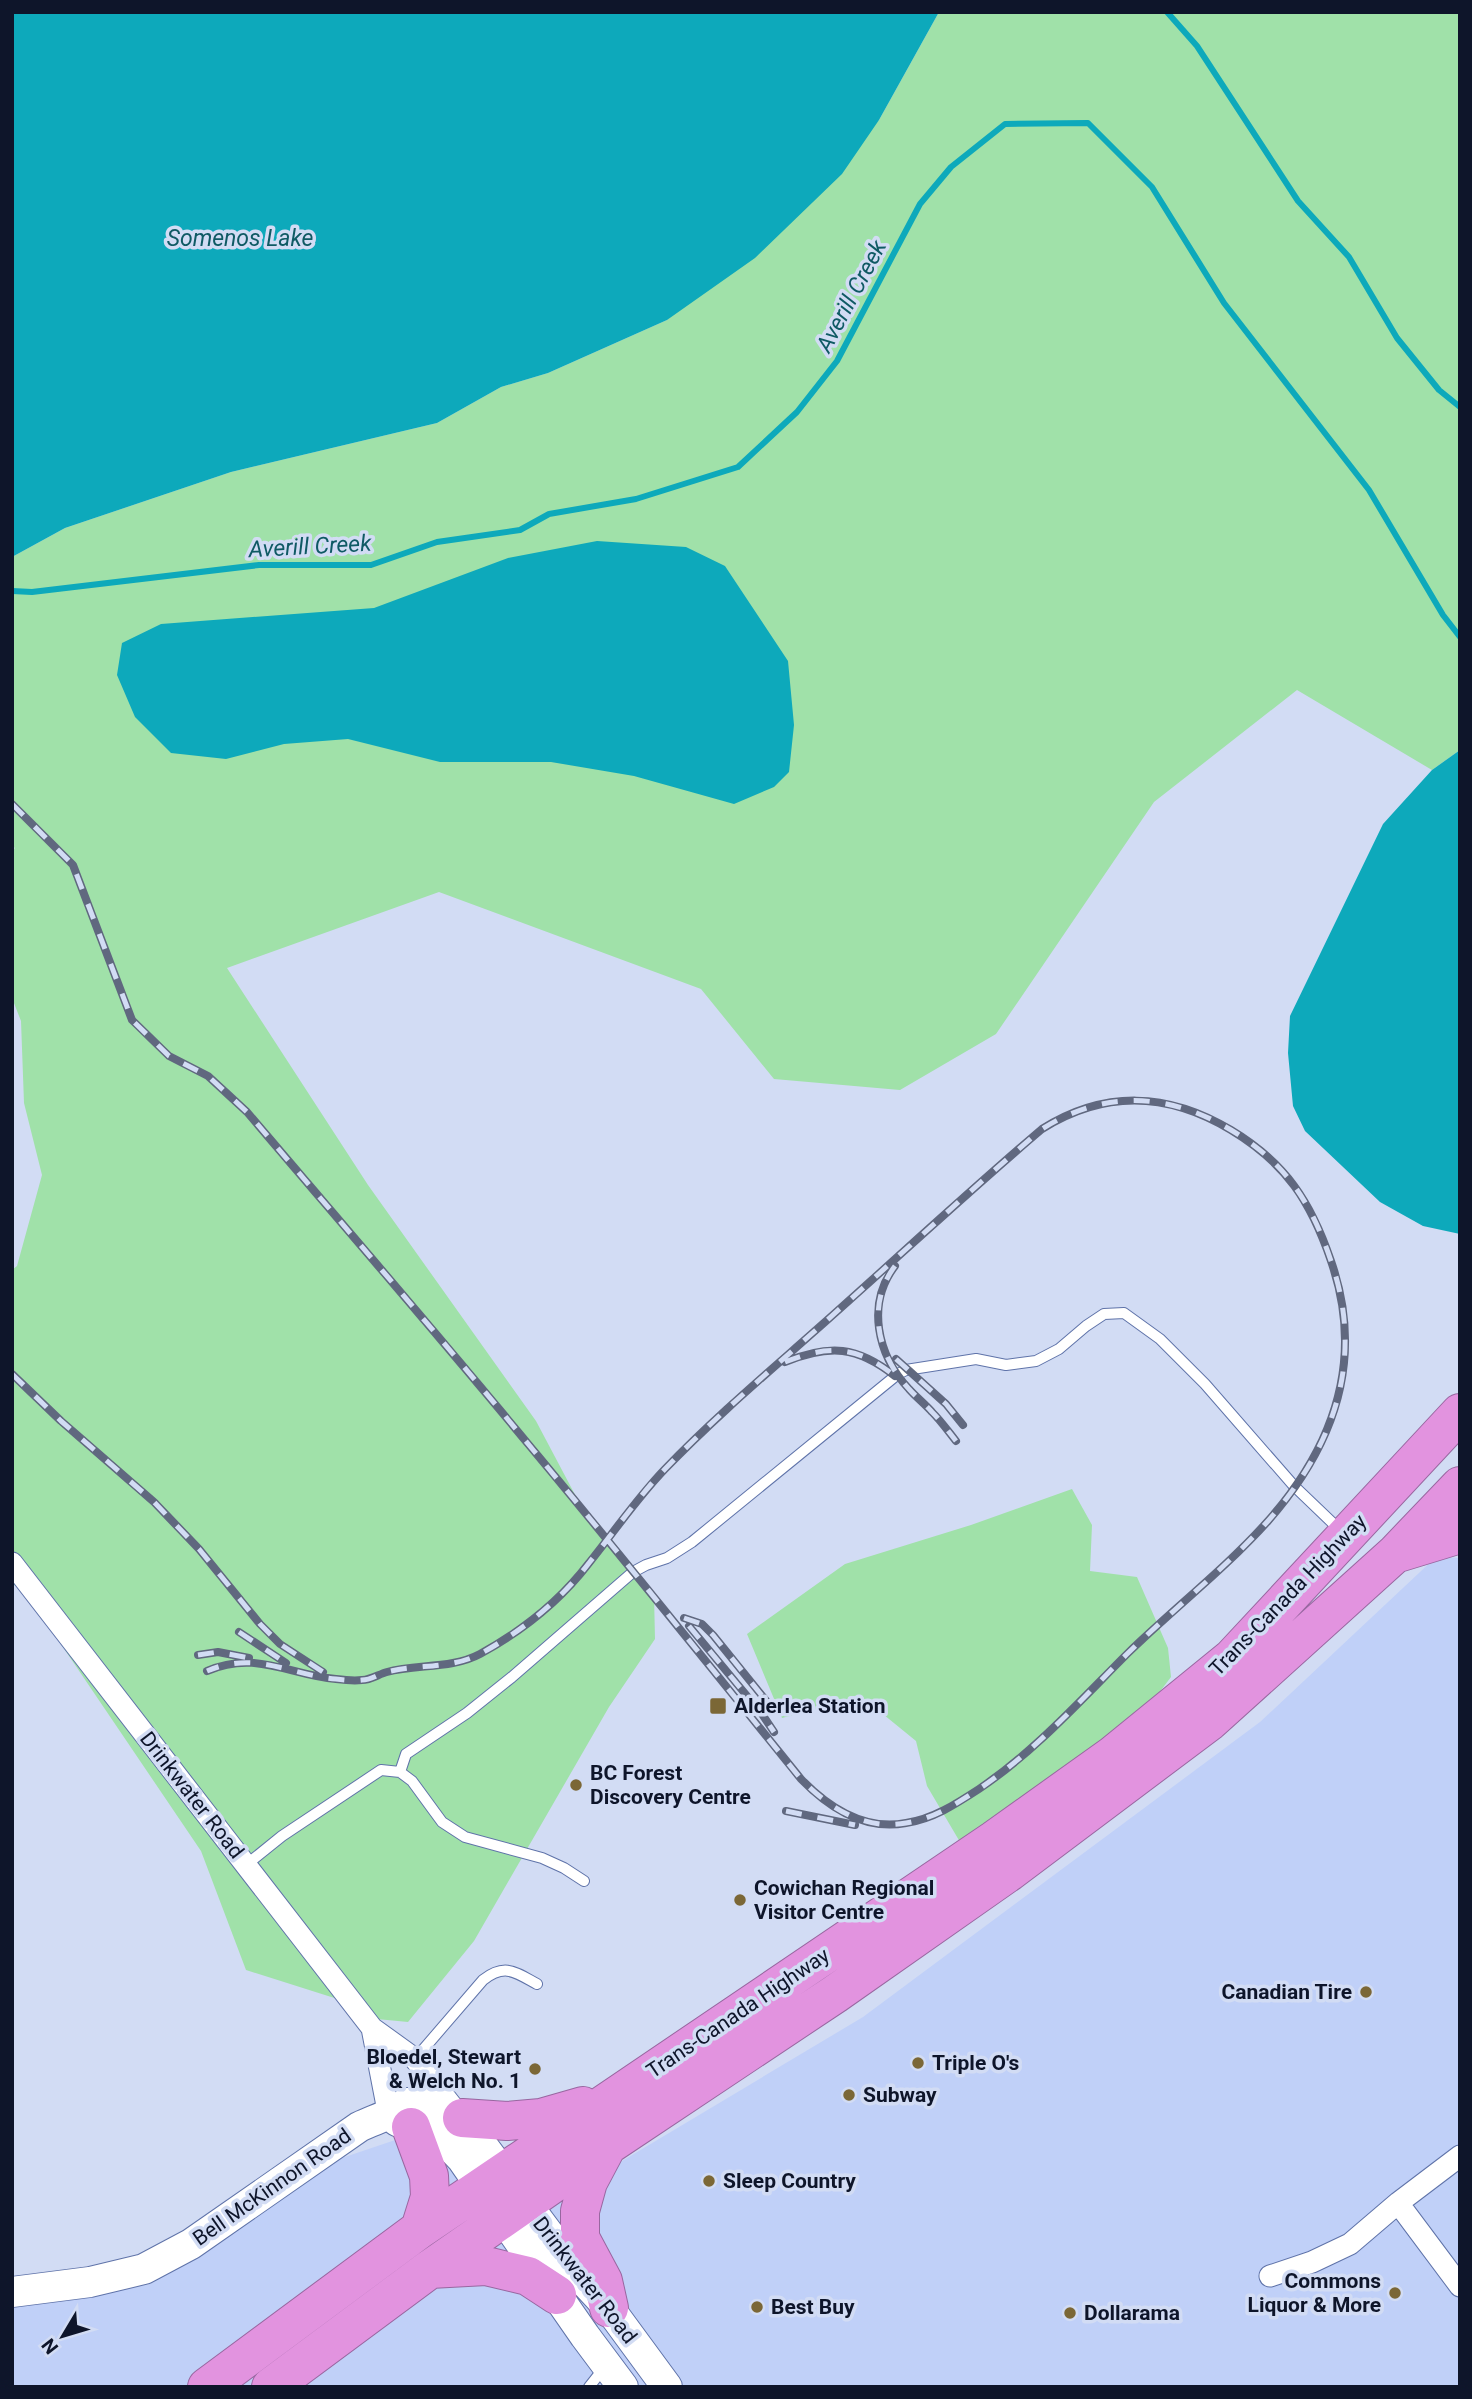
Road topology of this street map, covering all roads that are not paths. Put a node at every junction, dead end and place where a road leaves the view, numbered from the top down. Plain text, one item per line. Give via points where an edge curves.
1 (1460, 1413) edge
2 (1460, 1486) edge
3 (1460, 1534) edge
4 (1346, 1537) junction
5 (1396, 1553) junction
6 (12, 1563) edge
7 (400, 1772) junction
8 (247, 1866) junction
9 (584, 1881) dead end
10 (537, 1984) dead end
11 (372, 2028) junction
12 (415, 2059) junction
13 (609, 2101) junction
14 (461, 2118) junction
15 (400, 2122) junction
16 (607, 2146) junction
17 (1460, 2157) edge
18 (504, 2196) junction
19 (1398, 2203) junction
20 (420, 2229) junction
21 (429, 2269) junction
22 (1270, 2276) dead end
23 (1460, 2286) edge
24 (12, 2291) edge
25 (557, 2295) junction
26 (609, 2308) junction
27 (623, 2378) edge
28 (207, 2387) edge
29 (271, 2387) edge
30 (667, 2387) edge

1 - 4 highway, Trans-Canada Highway
2 - 5 highway, Trans-Canada Highway
3 - 5 highway
4 - 7 lane via 1160,1339 1124,1313 1104,1314 1036,1361 1006,1364 976,1359 898,1374 692,1542 633,1572 512,1677 406,1754
4 - 13 highway, Trans-Canada Highway via 1232,1658 1112,1755
5 - 16 highway, Trans-Canada Highway via 1210,1721 1032,1856
6 - 8 street, Drinkwater Road
7 - 8 lane via 380,1770 365,1779
7 - 9 lane via 442,1822 466,1837 542,1858
8 - 11 street, Drinkwater Road
10 - 12 lane via 505,1969 493,1972
11 - 12 street, Drinkwater Road
11 - 15 street, Drinkwater Road
12 - 14 street, Drinkwater Road
13 - 14 highway via 507,2122
13 - 18 highway, Trans-Canada Highway
14 - 15 street, Bell McKinnon Road via 433,2106 406,2103
14 - 18 street
15 - 18 street via 446,2142
15 - 20 highway via 429,2176 430,2197
15 - 24 street, Bell McKinnon Road via 377,2119 359,2127 191,2244 144,2269 90,2282
16 - 18 highway, Trans-Canada Highway
16 - 26 highway via 588,2182 580,2211 580,2238 603,2281
17 - 19 street
18 - 20 highway, Trans-Canada Highway
18 - 21 highway, Trans-Canada Highway
18 - 25 street, Drinkwater Road
18 - 26 street, Drinkwater Road
19 - 22 street via 1350,2244
19 - 23 street
20 - 28 highway, Trans-Canada Highway
21 - 25 highway via 486,2266 528,2276
21 - 29 highway, Trans-Canada Highway
25 - 27 street, Drinkwater Road
26 - 27 street, Drinkwater Road
27 - 30 street, Drinkwater Road

